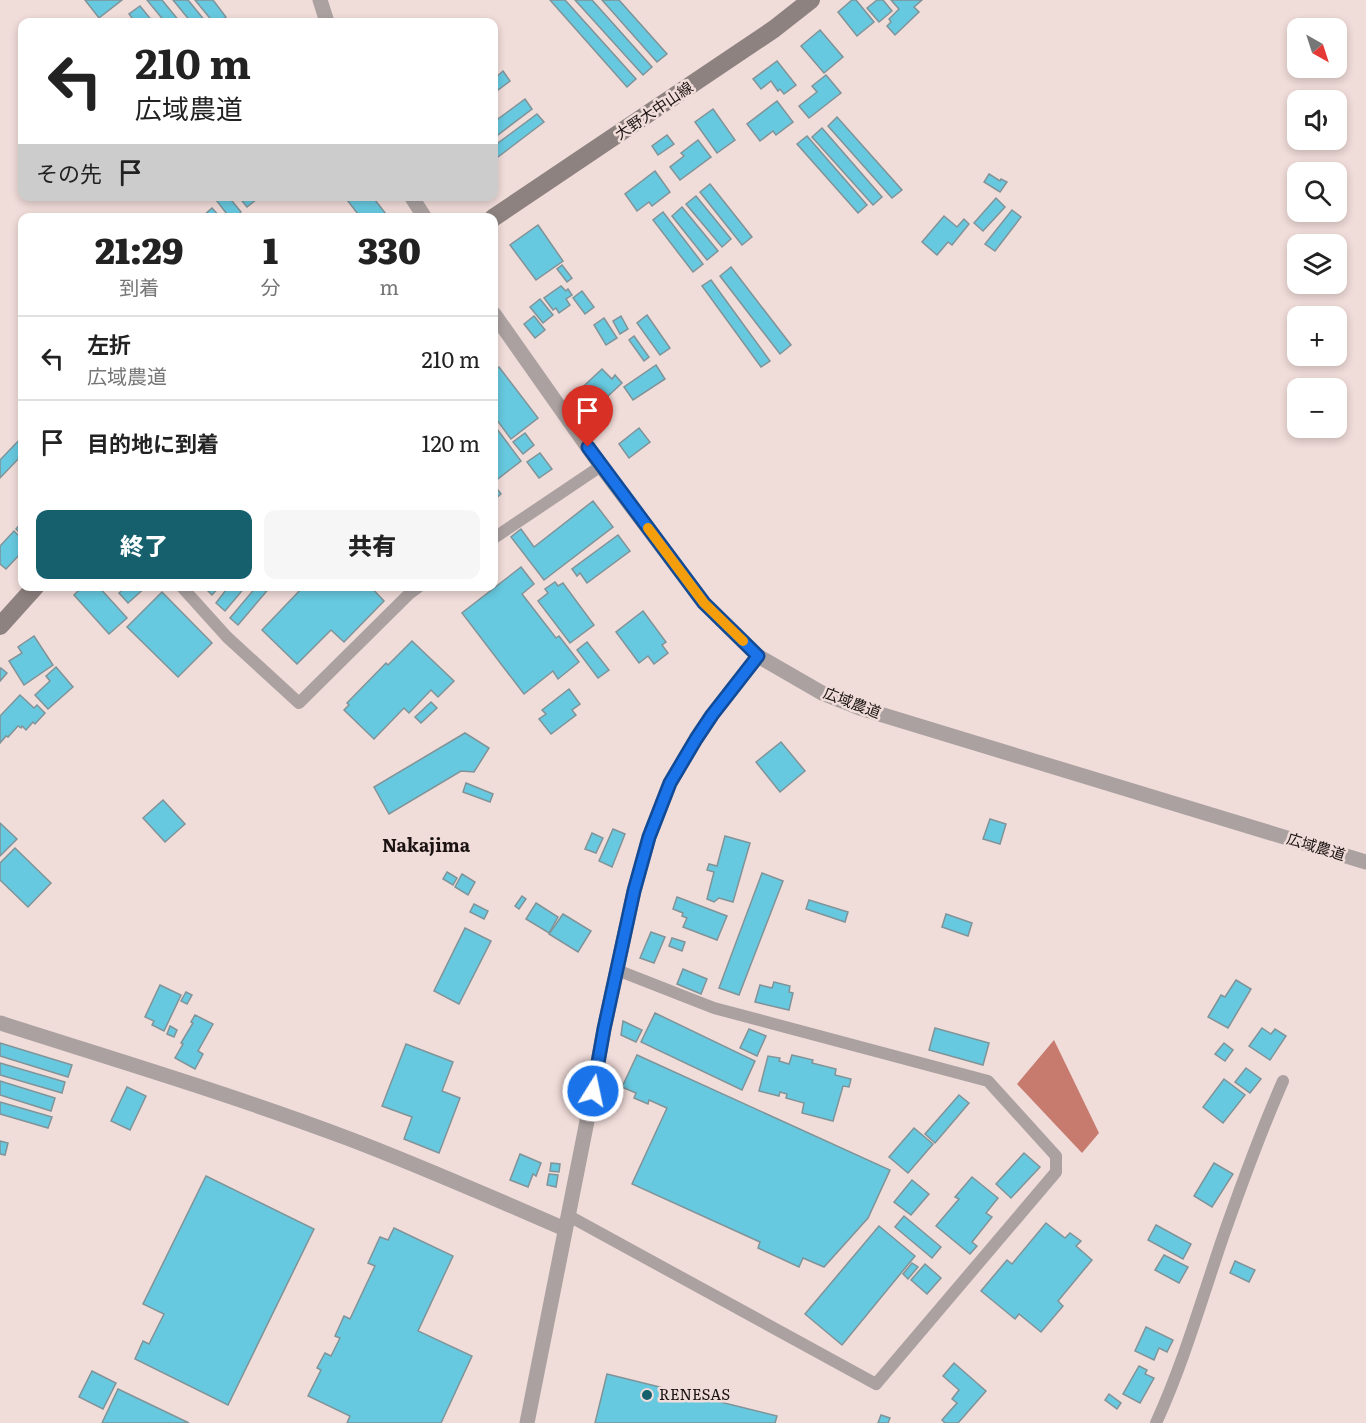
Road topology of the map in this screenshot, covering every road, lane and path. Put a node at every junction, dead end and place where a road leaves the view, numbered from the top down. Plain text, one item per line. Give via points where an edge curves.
1 (320, 0) edge
2 (811, 0) edge
3 (326, 18) edge
4 (498, 215) edge
5 (498, 320) edge
6 (601, 466) junction
7 (498, 535) edge
8 (32, 591) edge
9 (186, 591) edge
10 (413, 591) edge
11 (0, 626) edge
12 (758, 656) junction
13 (1366, 862) edge
14 (617, 970) junction
15 (0, 1023) edge
16 (1282, 1081) dead end
17 (567, 1223) junction
18 (528, 1423) edge
19 (1156, 1423) edge

1 - 3 street
2 - 4 main road, 大野大中山線
5 - 6 street, 広域農道
6 - 7 street
6 - 12 street, 広域農道 via 704,603
8 - 11 main road
9 - 10 street via 227,637 299,703
12 - 13 street, 広域農道 via 822,693 860,708
12 - 14 street via 712,715 670,783 649,837
14 - 17 street
14 - 17 street via 714,1008 988,1081 1056,1156 1056,1172 876,1384
15 - 17 street via 345,1137
16 - 19 street via 1224,1233 1171,1391
17 - 18 street

